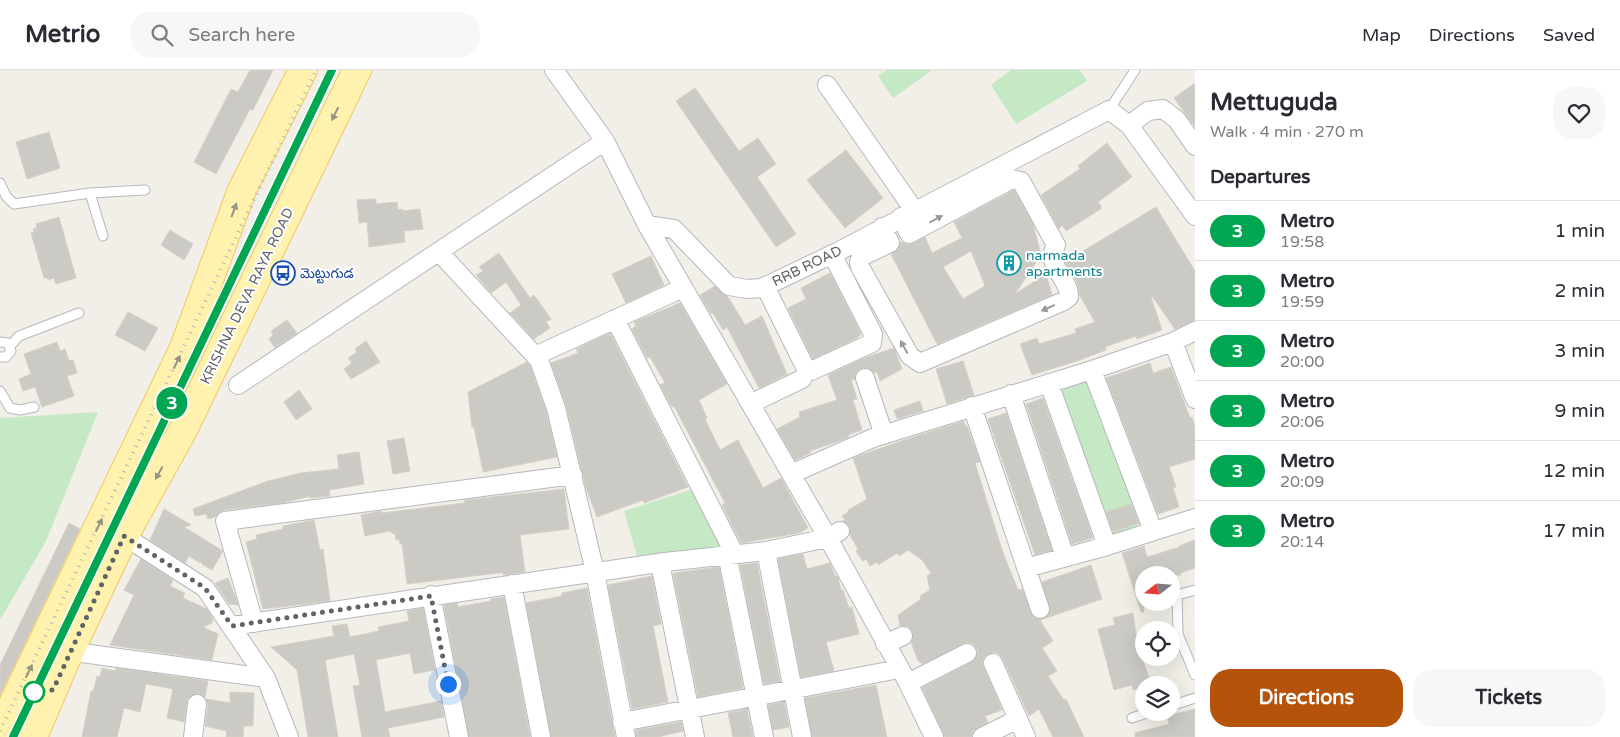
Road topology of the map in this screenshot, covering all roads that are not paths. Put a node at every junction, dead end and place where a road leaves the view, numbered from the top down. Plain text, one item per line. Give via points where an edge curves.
1 (303, 70) edge
2 (357, 70) edge
3 (554, 70) edge
4 (1135, 70) edge
5 (827, 85) dead end
6 (1109, 110) junction
7 (1129, 125) junction
8 (605, 141) junction
9 (1195, 146) edge
10 (0, 184) edge
11 (145, 190) dead end
12 (90, 193) junction
13 (907, 214) junction
14 (1195, 216) edge
15 (647, 225) junction
16 (909, 234) junction
17 (886, 235) junction
18 (103, 236) dead end
19 (439, 252) junction
20 (832, 254) junction
21 (765, 286) junction
22 (683, 288) junction
23 (79, 313) dead end
24 (615, 319) junction
25 (1195, 331) edge
26 (0, 342) edge
27 (1173, 342) junction
28 (10, 346) junction
29 (535, 356) junction
30 (1, 357) edge
31 (0, 367) edge
32 (1092, 370) junction
33 (865, 378) dead end
34 (802, 379) dead end
35 (1049, 383) junction
36 (238, 385) dead end
37 (0, 391) edge
38 (1011, 394) junction
39 (1195, 399) edge
40 (752, 403) junction
41 (972, 406) junction
42 (34, 407) dead end
43 (884, 435) junction
44 (791, 474) junction
45 (573, 475) junction
46 (1195, 518) edge
47 (1153, 531) junction
48 (834, 535) junction
49 (129, 540) junction
50 (1107, 546) junction
51 (766, 551) junction
52 (730, 554) junction
53 (1065, 557) junction
54 (660, 563) junction
55 (1026, 568) junction
56 (595, 572) junction
57 (512, 584) junction
58 (1195, 590) edge
59 (431, 596) junction
60 (1040, 609) dead end
61 (254, 623) junction
62 (232, 626) junction
63 (903, 636) dead end
64 (885, 644) junction
65 (82, 653) junction
66 (967, 653) dead end
67 (992, 663) dead end
68 (1195, 675) edge
69 (903, 676) junction
70 (266, 678) junction
71 (794, 688) junction
72 (757, 696) junction
73 (1195, 698) edge
74 (1180, 703) edge
75 (198, 704) dead end
76 (689, 709) junction
77 (1135, 717) edge
78 (1132, 718) dead end
79 (1018, 719) junction
80 (624, 730) edge
81 (0, 731) edge
82 (33, 737) edge
83 (46, 737) edge
84 (193, 737) edge
85 (289, 737) edge
86 (459, 737) edge
87 (541, 737) edge
88 (695, 737) edge
89 (764, 737) edge
90 (802, 737) edge
91 (934, 737) edge
92 (982, 737) edge
93 (1026, 737) edge

81 -> 1 main road via 184,348 242,190
2 -> 49 main road, KRISHNA DEVA RAYA ROAD
3 - 8 street
4 - 6 lane
5 - 13 street
6 - 7 street
6 - 13 street, RRB ROAD
7 - 9 street via 1148,111 1163,109 1176,120
7 - 14 street
8 - 15 street
8 - 19 street
10 - 12 lane via 14,204
11 - 12 lane
12 - 18 lane
13 - 16 street
13 - 17 street, RRB ROAD
15 - 21 street, RRB ROAD via 674,229 729,286 747,289
15 - 22 street
16 - 17 street
16 -> 17 street via 1012,179 1022,181 1056,246 1052,256 1069,297 1064,302 920,363 910,356 860,268 861,257
17 - 20 street, RRB ROAD
19 - 29 street
19 - 36 street
20 - 21 street, RRB ROAD
20 - 21 street via 873,334 872,343 807,371
22 - 24 street
22 - 40 street
23 - 28 lane via 19,336
24 - 29 street
24 - 52 street
25 - 27 street
26 - 28 lane
27 - 32 street
27 - 39 street
28 - 30 lane via 9,354
29 - 45 street via 556,408
30 - 31 lane
32 - 35 street
32 - 47 street
33 - 43 street
34 - 40 street
35 - 38 street
35 - 50 street
37 - 42 lane via 10,408
38 - 41 street
38 - 53 street
40 - 44 street
41 - 43 street
41 - 55 street
43 - 44 street
44 - 48 street
45 - 56 street
45 - 61 street via 225,521
46 - 47 street
47 - 50 street
48 - 51 street
48 - 64 street
49 - 62 street via 205,588
49 - 65 street
49 - 82 main road, KRISHNA DEVA RAYA ROAD via 66,660
50 - 53 street
51 - 52 street
51 - 71 street
52 - 54 street
52 - 72 street
53 - 55 street
54 - 56 street
54 - 76 street
55 - 60 street
56 - 57 street
56 - 80 street
57 - 59 street
57 - 87 street
58 - 68 lane via 1177,595 1178,634
59 - 61 street
59 - 86 street
61 - 62 street
62 - 70 street
63 - 64 street
64 - 69 street
65 - 70 street
65 - 83 street
66 - 69 street
67 - 79 street
69 - 71 street
69 - 91 street
70 - 85 street
71 - 72 street
71 - 90 street
72 - 76 street
72 - 89 street
73 - 74 lane
75 - 84 street
76 - 80 street
76 - 88 street
77 - 78 lane
79 - 92 street
79 - 93 street

